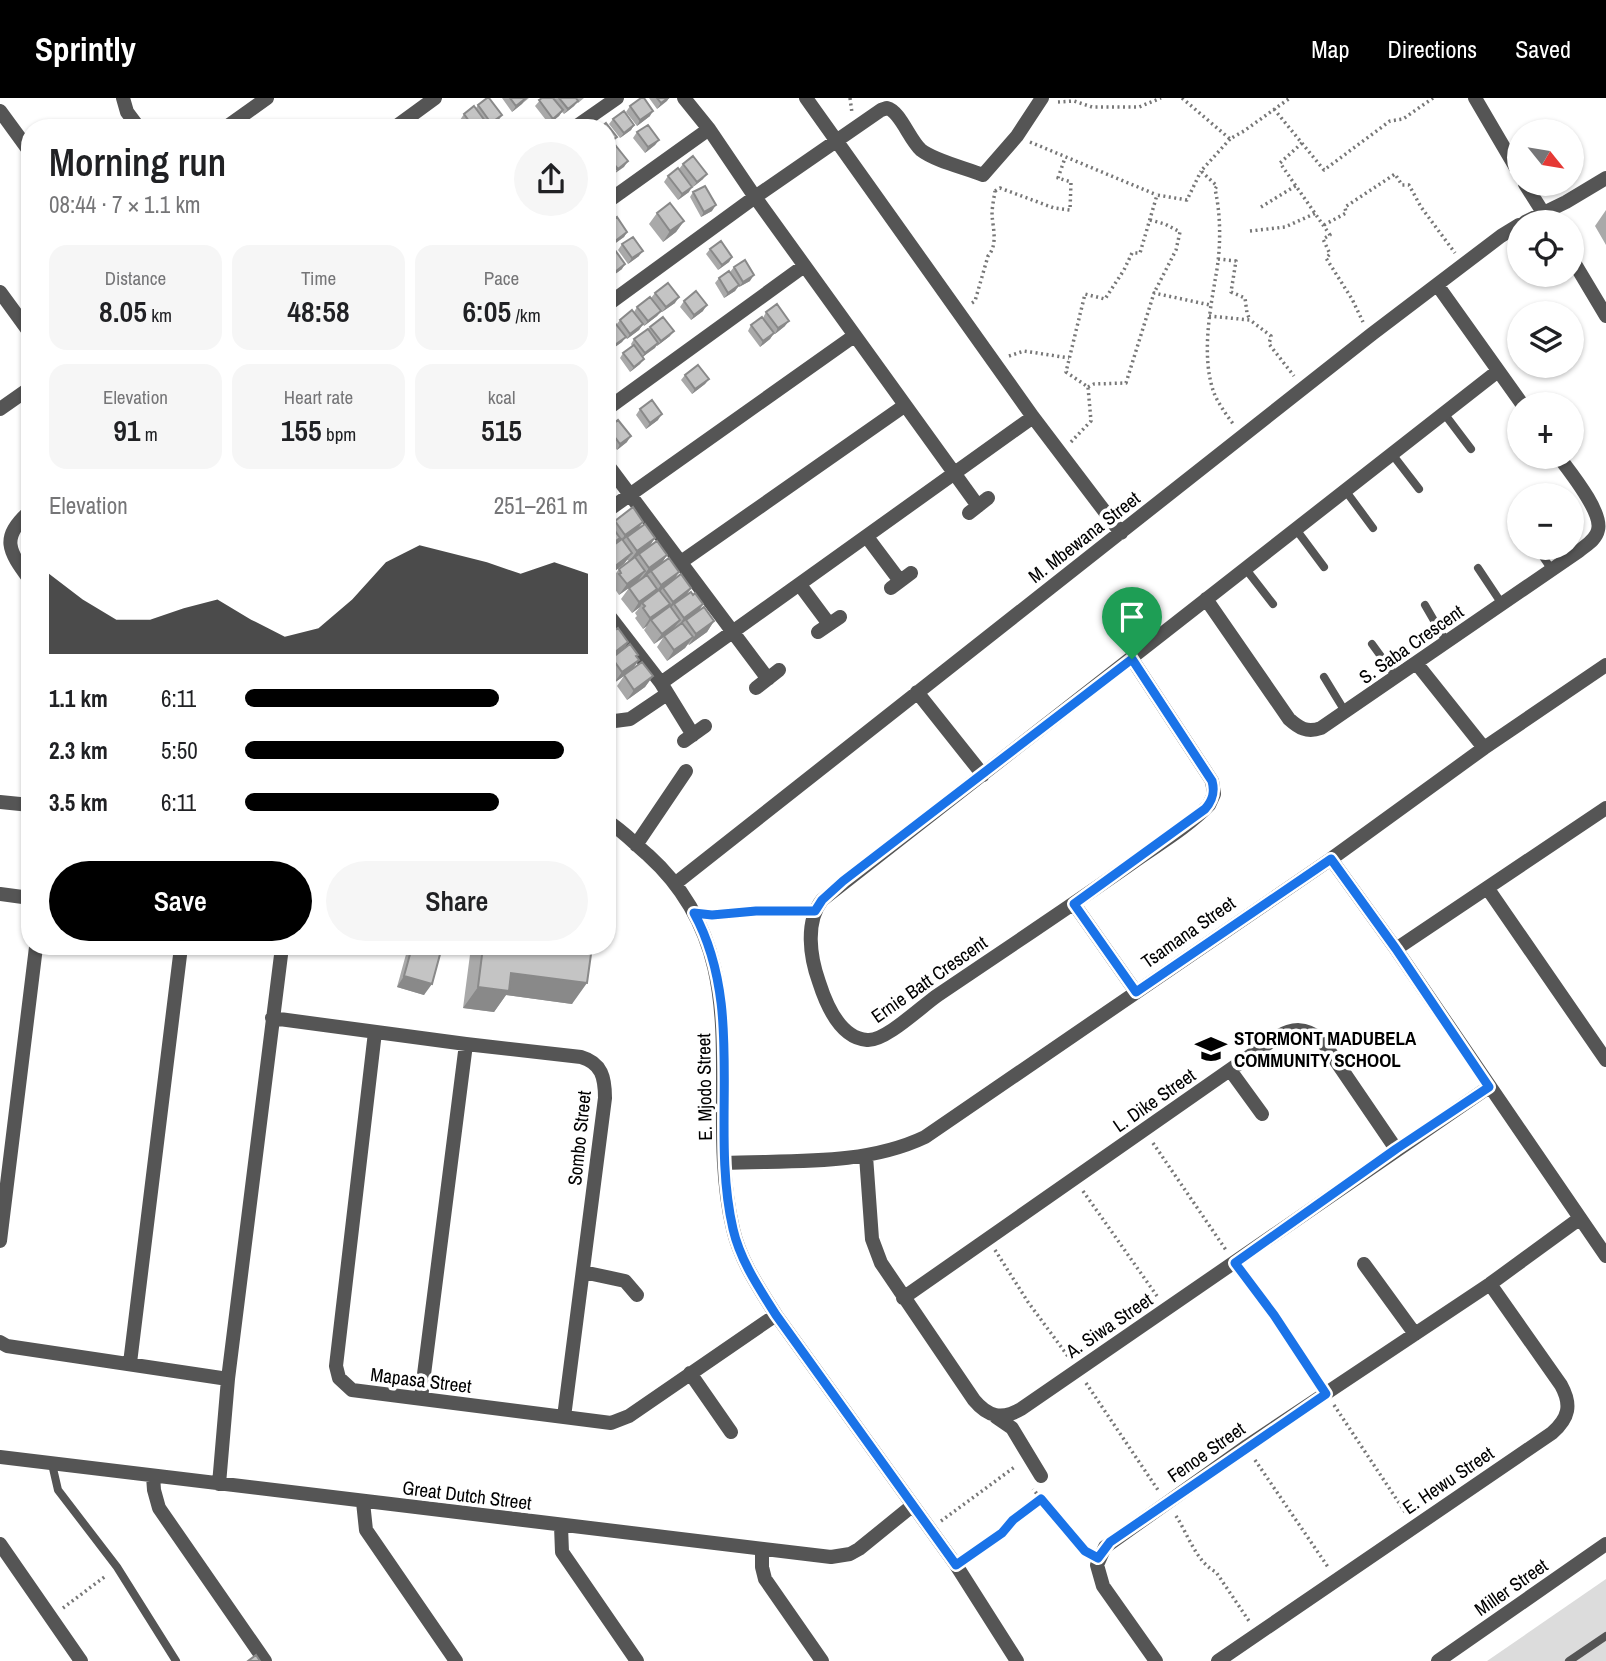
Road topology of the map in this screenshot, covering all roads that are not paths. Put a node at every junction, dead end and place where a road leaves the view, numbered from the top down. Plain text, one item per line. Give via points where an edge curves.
1 (123, 98) edge
2 (267, 98) edge
3 (435, 98) edge
4 (617, 98) edge
5 (684, 98) edge
6 (806, 98) edge
7 (1475, 98) edge
8 (1042, 99) edge
9 (0, 111) edge
10 (132, 119) edge
11 (238, 119) edge
12 (406, 119) edge
13 (588, 119) edge
14 (709, 129) junction
15 (21, 140) edge
16 (835, 140) junction
17 (1507, 153) edge
18 (1606, 178) edge
19 (616, 196) edge
20 (755, 197) junction
21 (1555, 210) edge
22 (1507, 233) edge
23 (804, 266) junction
24 (1584, 279) edge
25 (1438, 286) junction
26 (0, 292) edge
27 (616, 298) edge
28 (1606, 316) edge
29 (21, 321) edge
30 (854, 335) junction
31 (1498, 371) junction
32 (1513, 392) edge
33 (21, 394) edge
34 (616, 402) edge
35 (904, 406) junction
36 (0, 409) edge
37 (1443, 412) junction
38 (1033, 417) junction
39 (1471, 449) dead end
40 (1392, 454) junction
41 (1567, 469) edge
42 (954, 472) junction
43 (616, 477) edge
44 (1419, 489) dead end
45 (1345, 490) junction
46 (629, 496) junction
47 (616, 505) edge
48 (978, 506) dead end
49 (21, 519) edge
50 (1295, 528) junction
51 (1373, 528) dead end
52 (1121, 533) junction
53 (867, 537) junction
54 (1546, 560) edge
55 (681, 562) junction
56 (21, 567) edge
57 (1245, 568) junction
58 (1324, 568) dead end
59 (1478, 568) dead end
60 (1552, 569) junction
61 (901, 581) dead end
62 (800, 585) junction
63 (1206, 599) junction
64 (1273, 604) dead end
65 (1502, 604) junction
66 (1425, 605) dead end
67 (829, 624) dead end
68 (616, 627) edge
69 (732, 631) junction
70 (1447, 643) junction
71 (1372, 644) dead end
72 (1132, 659) junction
73 (1417, 664) junction
74 (1606, 665) edge
75 (1324, 677) dead end
76 (1396, 677) junction
77 (767, 679) dead end
78 (664, 689) junction
79 (917, 692) junction
80 (1346, 713) junction
81 (616, 721) edge
82 (705, 726) dead end
83 (1484, 748) junction
84 (686, 771) dead end
85 (983, 775) junction
86 (0, 802) edge
87 (21, 804) edge
88 (1606, 808) edge
89 (616, 828) edge
90 (636, 845) junction
91 (1331, 859) junction
92 (676, 883) junction
93 (1488, 889) junction
94 (0, 894) edge
95 (21, 897) edge
96 (1074, 904) junction
97 (1396, 949) junction
98 (35, 955) edge
99 (180, 955) edge
100 (281, 955) edge
101 (1136, 992) junction
102 (272, 1018) junction
103 (375, 1032) junction
104 (466, 1044) junction
105 (1606, 1060) edge
106 (1230, 1070) junction
107 (1489, 1087) junction
108 (1262, 1114) dead end
109 (1396, 1149) junction
110 (866, 1156) junction
111 (724, 1163) junction
112 (1579, 1219) junction
113 (0, 1241) edge
114 (1606, 1256) edge
115 (1364, 1264) dead end
116 (583, 1272) junction
117 (1490, 1284) junction
118 (637, 1295) dead end
119 (903, 1298) junction
120 (776, 1315) junction
121 (1415, 1334) junction
122 (0, 1342) edge
123 (130, 1363) junction
124 (690, 1373) junction
125 (228, 1379) junction
126 (421, 1398) junction
127 (996, 1417) junction
128 (564, 1418) junction
129 (731, 1432) dead end
130 (0, 1457) edge
131 (52, 1464) junction
132 (153, 1476) junction
133 (1041, 1476) road end
134 (219, 1484) junction
135 (363, 1502) junction
136 (912, 1506) junction
137 (561, 1526) junction
138 (1606, 1544) edge
139 (0, 1545) edge
140 (762, 1551) junction
141 (1604, 1640) edge
142 (81, 1661) edge
143 (176, 1661) edge
144 (265, 1661) edge
145 (456, 1661) edge
146 (637, 1661) edge
147 (822, 1661) edge
148 (1017, 1661) edge
149 (1156, 1661) edge
150 (1218, 1661) edge
151 (1438, 1661) edge
152 (1569, 1661) edge

1 - 10 street
2 - 11 street
3 - 12 street
4 - 13 street
5 - 14 street
6 - 16 street
7 - 17 street
8 - 16 street via 983,175 927,153 912,140 895,111 887,108
9 - 15 street
14 - 19 street
14 - 20 street
16 - 20 street
16 - 38 street
18 - 21 street
20 - 23 street
20 - 27 street
22 - 25 street, M. Mbewana Street
23 - 30 street
23 - 34 street
24 - 28 street
25 - 31 street
25 - 52 street, M. Mbewana Street
26 - 29 street
30 - 35 street
30 - 46 street
31 - 32 street
31 - 37 street
33 - 36 street
35 - 42 street
35 - 55 street
37 - 39 lane
37 - 40 street
38 - 42 street
38 - 52 street
40 - 44 lane
40 - 45 street
41 - 60 street, S. Saba Crescent via 1596,513 1598,529 1590,542
42 - 48 street
42 - 53 street
43 - 46 street
45 - 50 street
45 - 51 lane
46 - 47 street
46 - 55 street
49 - 56 street via 12,526 7,541
50 - 57 street
50 - 58 lane
52 - 79 street, M. Mbewana Street
53 - 61 street
53 - 62 street
54 - 60 lane
55 - 69 street
57 - 63 street
57 - 64 lane
59 - 65 lane
60 - 65 street, S. Saba Crescent
62 - 67 street
62 - 69 street
63 - 72 street
63 - 80 street, S. Saba Crescent via 1298,727 1314,731
65 - 70 street, S. Saba Crescent
66 - 70 lane
68 - 78 street
69 - 77 street
69 - 78 street
70 - 73 street, S. Saba Crescent
71 - 76 lane
72 - 85 street
72 - 96 street, Ernie Batt Crescent via 1212,781 1213,798 1205,809
73 - 76 street, S. Saba Crescent
73 - 83 street
74 - 83 street, Tsamana Street
75 - 80 lane
76 - 80 street, S. Saba Crescent
78 - 81 street via 630,719
78 - 82 street via 688,738
79 - 85 street
79 - 92 street, M. Mbewana Street
83 - 91 street, Tsamana Street
84 - 90 street
85 - 96 street, Ernie Batt Crescent via 827,894 815,911 813,958 834,1017 853,1036 868,1041 878,1038
86 - 87 street
88 - 93 street
89 - 90 street, E. Mjodo Street
90 - 92 street, E. Mjodo Street
91 - 97 street
91 - 101 street, Tsamana Street
92 - 111 street, E. Mjodo Street via 712,954 719,985
93 - 97 street
93 - 105 street
94 - 95 street
96 - 101 street
97 - 107 street
98 - 113 street
99 - 123 street
100 - 102 street
101 - 110 street, Tsamana Street via 942,1127 907,1146
102 - 103 street, Sombo Street
102 - 125 street
103 - 104 street, Sombo Street
103 - 126 street, Mapasa Street via 336,1366 339,1378 352,1390
104 - 116 street, Sombo Street via 581,1057 600,1069 605,1098
104 - 126 street
106 - 108 street
106 - 109 street, L. Dike Street via 1285,1032 1307,1030 1326,1045
106 - 119 street, L. Dike Street
107 - 109 street, A. Siwa Street
107 - 112 street
109 - 127 street, A. Siwa Street via 1013,1414
110 - 111 street, Tsamana Street
110 - 119 street via 872,1239
111 - 120 street, E. Mjodo Street via 737,1242
112 - 114 street
112 - 117 street, Fenoe Street
115 - 121 street
116 - 118 street via 625,1281
116 - 128 street, Sombo Street
117 - 121 street, Fenoe Street
117 - 150 street, E. Hewu Street via 1561,1385 1568,1401 1567,1415 1552,1433
119 - 127 street via 974,1400
120 - 124 street, Mapasa Street
120 - 136 street, E. Mjodo Street
121 - 149 street, Fenoe Street via 1110,1542 1098,1558 1097,1572
122 - 123 street
123 - 125 street
124 - 128 street, Mapasa Street via 618,1421
124 - 129 street
125 - 134 street
126 - 128 street, Mapasa Street
127 - 133 street via 1012,1428
130 - 131 street, Great Dutch Street
131 - 132 street, Great Dutch Street
131 - 143 lane via 58,1490 117,1567
132 - 134 street, Great Dutch Street
132 - 144 street via 159,1508
134 - 135 street, Great Dutch Street
135 - 137 street, Great Dutch Street
135 - 145 street via 366,1530
136 - 140 street, Great Dutch Street via 850,1554 831,1558
136 - 148 street, E. Mjodo Street
137 - 140 street, Great Dutch Street
137 - 146 street via 562,1552
138 - 151 street, Miller Street
139 - 142 street
140 - 147 street via 765,1579
141 - 152 lane

